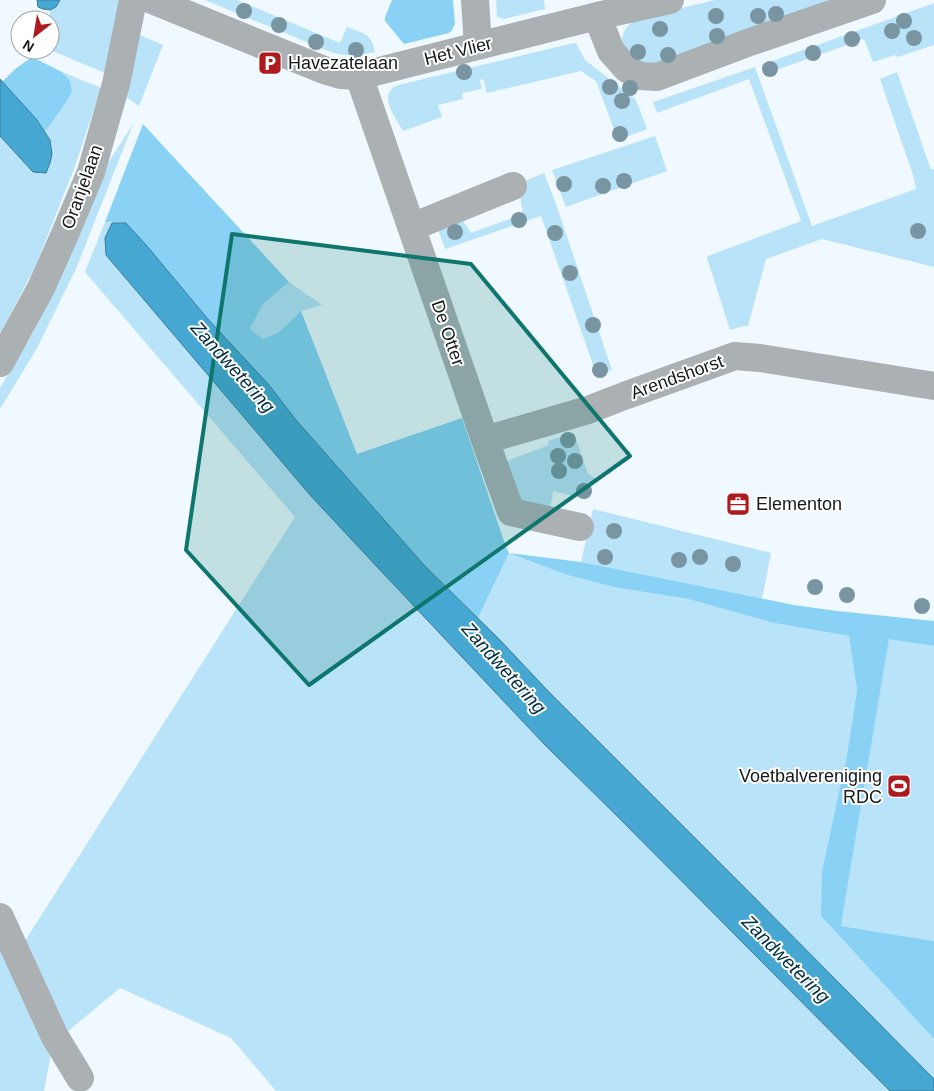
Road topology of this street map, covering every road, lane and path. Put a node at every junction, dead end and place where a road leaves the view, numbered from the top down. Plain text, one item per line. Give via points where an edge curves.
1 (134, 0) edge
2 (152, 0) edge
3 (475, 0) edge
4 (670, 0) edge
5 (872, 0) edge
6 (597, 16) junction
7 (478, 46) junction
8 (359, 76) junction
9 (513, 186) dead end
10 (412, 227) junction
11 (0, 363) edge
12 (934, 386) edge
13 (485, 440) junction
14 (580, 527) dead end
15 (0, 917) edge
16 (80, 1078) dead end

1 - 11 street, Oranjelaan via 116,84 88,178 41,288
2 - 8 street, Het Vlier via 324,70
3 - 7 street
4 - 6 street, Het Vlier
5 - 6 street via 657,76 640,76 627,69 611,51
6 - 7 street, Het Vlier
7 - 8 street, Het Vlier
8 - 10 street, De Otter
9 - 10 street
10 - 13 street, De Otter
12 - 13 street, Arendshorst via 735,356 588,410
13 - 14 street, De Otter via 512,512
15 - 16 street via 54,1035

